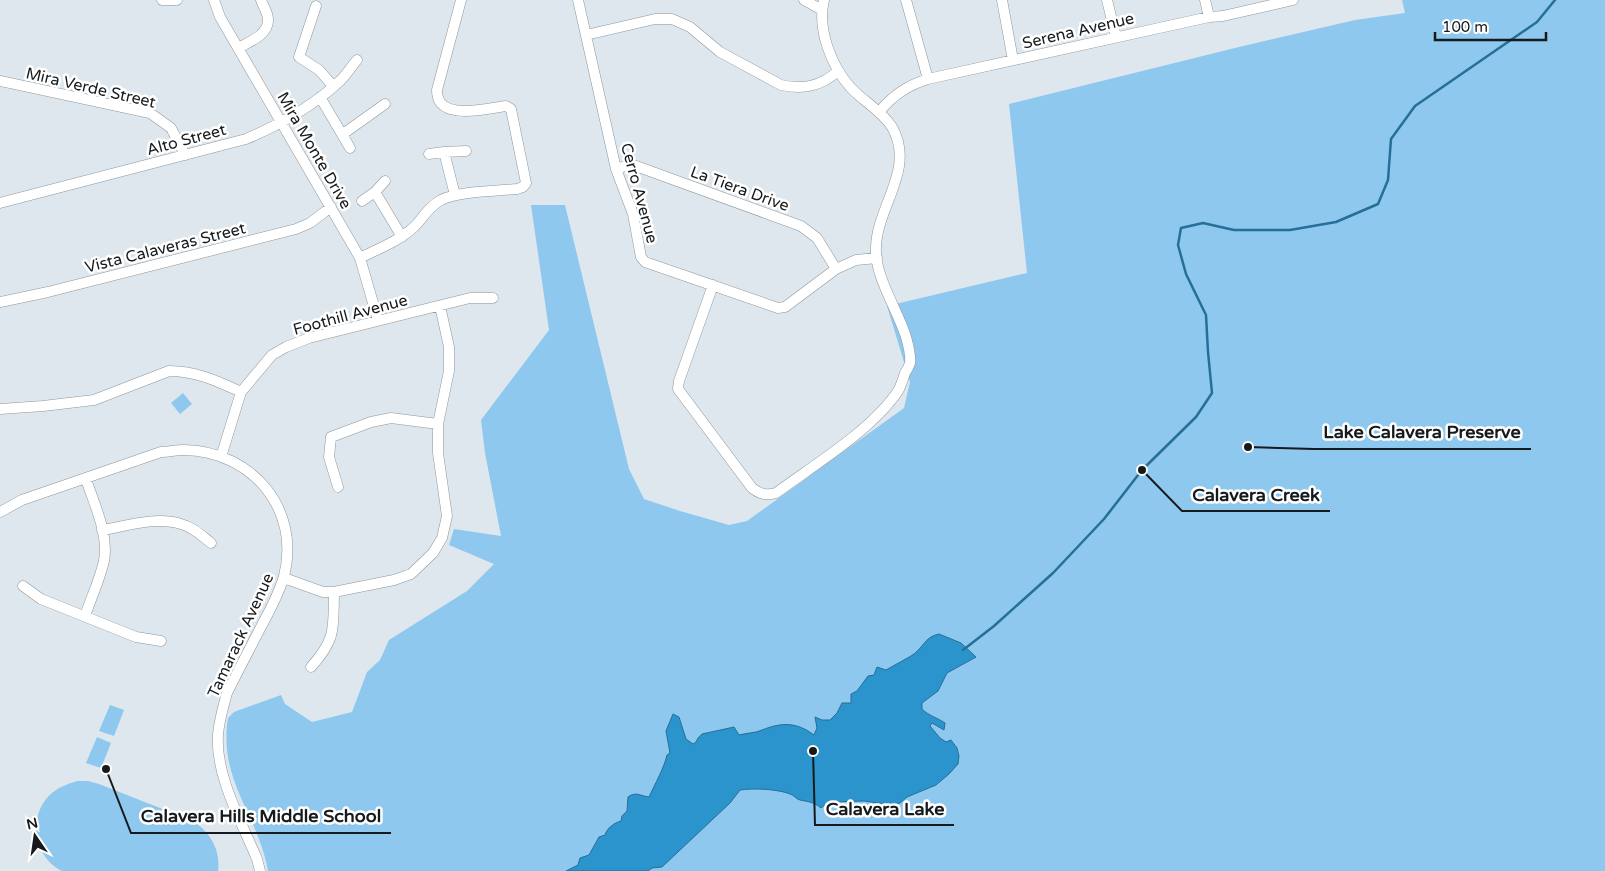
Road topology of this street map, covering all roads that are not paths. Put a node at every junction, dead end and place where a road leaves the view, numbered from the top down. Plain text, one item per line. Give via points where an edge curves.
1 (162, 0) edge
2 (177, 0) edge
3 (214, 0) edge
4 (261, 0) edge
5 (460, 0) edge
6 (578, 0) edge
7 (804, 0) edge
8 (906, 0) edge
9 (1002, 0) edge
10 (1107, 0) edge
11 (1205, 0) edge
12 (1293, 0) edge
13 (823, 5) edge
14 (316, 6) dead end
15 (1208, 17) junction
16 (586, 35) junction
17 (1116, 36) junction
18 (238, 48) junction
19 (356, 60) dead end
20 (1014, 60) junction
21 (838, 71) junction
22 (928, 79) junction
23 (0, 81) edge
24 (333, 86) junction
25 (320, 97) junction
26 (385, 104) dead end
27 (880, 111) junction
28 (281, 122) junction
29 (343, 134) junction
30 (350, 148) dead end
31 (466, 151) dead end
32 (444, 152) junction
33 (429, 154) dead end
34 (185, 155) junction
35 (616, 168) junction
36 (385, 181) dead end
37 (375, 192) junction
38 (455, 196) junction
39 (362, 201) dead end
40 (0, 203) edge
41 (331, 207) junction
42 (402, 237) junction
43 (360, 258) junction
44 (877, 258) junction
45 (836, 269) junction
46 (713, 285) junction
47 (493, 298) dead end
48 (0, 302) edge
49 (440, 306) junction
50 (378, 320) junction
51 (240, 392) junction
52 (0, 409) edge
53 (438, 424) junction
54 (220, 457) junction
55 (86, 479) junction
56 (338, 487) dead end
57 (0, 512) edge
58 (102, 530) junction
59 (212, 543) dead end
60 (284, 578) junction
61 (23, 586) dead end
62 (334, 592) junction
63 (85, 616) junction
64 (161, 641) dead end
65 (312, 667) dead end
66 (260, 871) edge

1 - 2 street
3 - 18 street, Mira Monte Drive
4 - 18 street via 268,19 267,27 259,37
5 - 38 street via 437,90 439,102 444,107 464,112 511,109 526,183 517,189
6 - 16 street, Cerro Avenue
7 - 13 street
8 - 22 street
9 - 20 street
10 - 17 street
11 - 15 street
12 - 15 street, Serena Avenue
13 - 21 street via 826,42
14 - 24 street via 299,56 319,70
15 - 17 street, Serena Avenue
16 - 21 street via 655,19 672,19 690,27 720,52 781,85 807,88 828,80
16 - 35 street, Cerro Avenue
17 - 20 street, Serena Avenue
18 - 28 street, Mira Monte Drive
19 - 24 street, Alto Street
20 - 22 street, Serena Avenue
21 - 27 street via 852,88
22 - 27 street, Serena Avenue via 903,89
23 - 34 street, Mira Verde Street via 150,113 171,128
24 - 25 street, Alto Street
25 - 28 street, Alto Street
25 - 29 street
26 - 29 street
27 - 44 street via 897,138 900,160 879,229
28 - 34 street, Alto Street via 246,139
28 - 41 street, Mira Monte Drive
29 - 30 street
31 - 32 street
32 - 33 street
32 - 38 street
34 - 40 street, Alto Street
35 - 45 street, La Tiera Drive via 636,166 801,226 817,238
35 - 46 street, Cerro Avenue via 633,214 641,257 645,262
36 - 37 street
37 - 39 street
37 - 42 street
38 - 42 street via 432,205
41 - 43 street, Mira Monte Drive
41 - 48 street, Vista Calaveras Street via 296,229
42 - 43 street
43 - 50 street, Mira Monte Drive
44 - 45 street, Cerro Avenue via 856,260
44 - 46 street via 906,337 910,362 898,390 868,426 769,495 752,488 678,389
45 - 46 street, Cerro Avenue via 785,307 778,308
47 - 49 street, Foothill Avenue via 470,298
49 - 50 street, Foothill Avenue
49 - 53 street via 449,347 450,371
50 - 51 street, Foothill Avenue via 286,347 272,355
51 - 52 street via 207,376 169,371 94,400
51 - 54 street, Foothill Avenue
53 - 56 street via 391,418 331,437 329,457
53 - 62 street via 438,453 447,516 442,538 433,554 412,574
54 - 55 street, Tamarack Avenue via 184,450 161,452
54 - 60 street, Tamarack Avenue via 241,465 259,479 279,509 286,529 288,557
55 - 57 street, Tamarack Avenue via 22,500
55 - 58 street
58 - 59 street via 156,521 181,524
58 - 63 street via 104,560
60 - 62 street via 323,592
60 - 66 street, Tamarack Avenue via 227,693 218,736 222,776
61 - 63 street via 41,599
62 - 65 street via 333,634
63 - 64 street via 136,637

